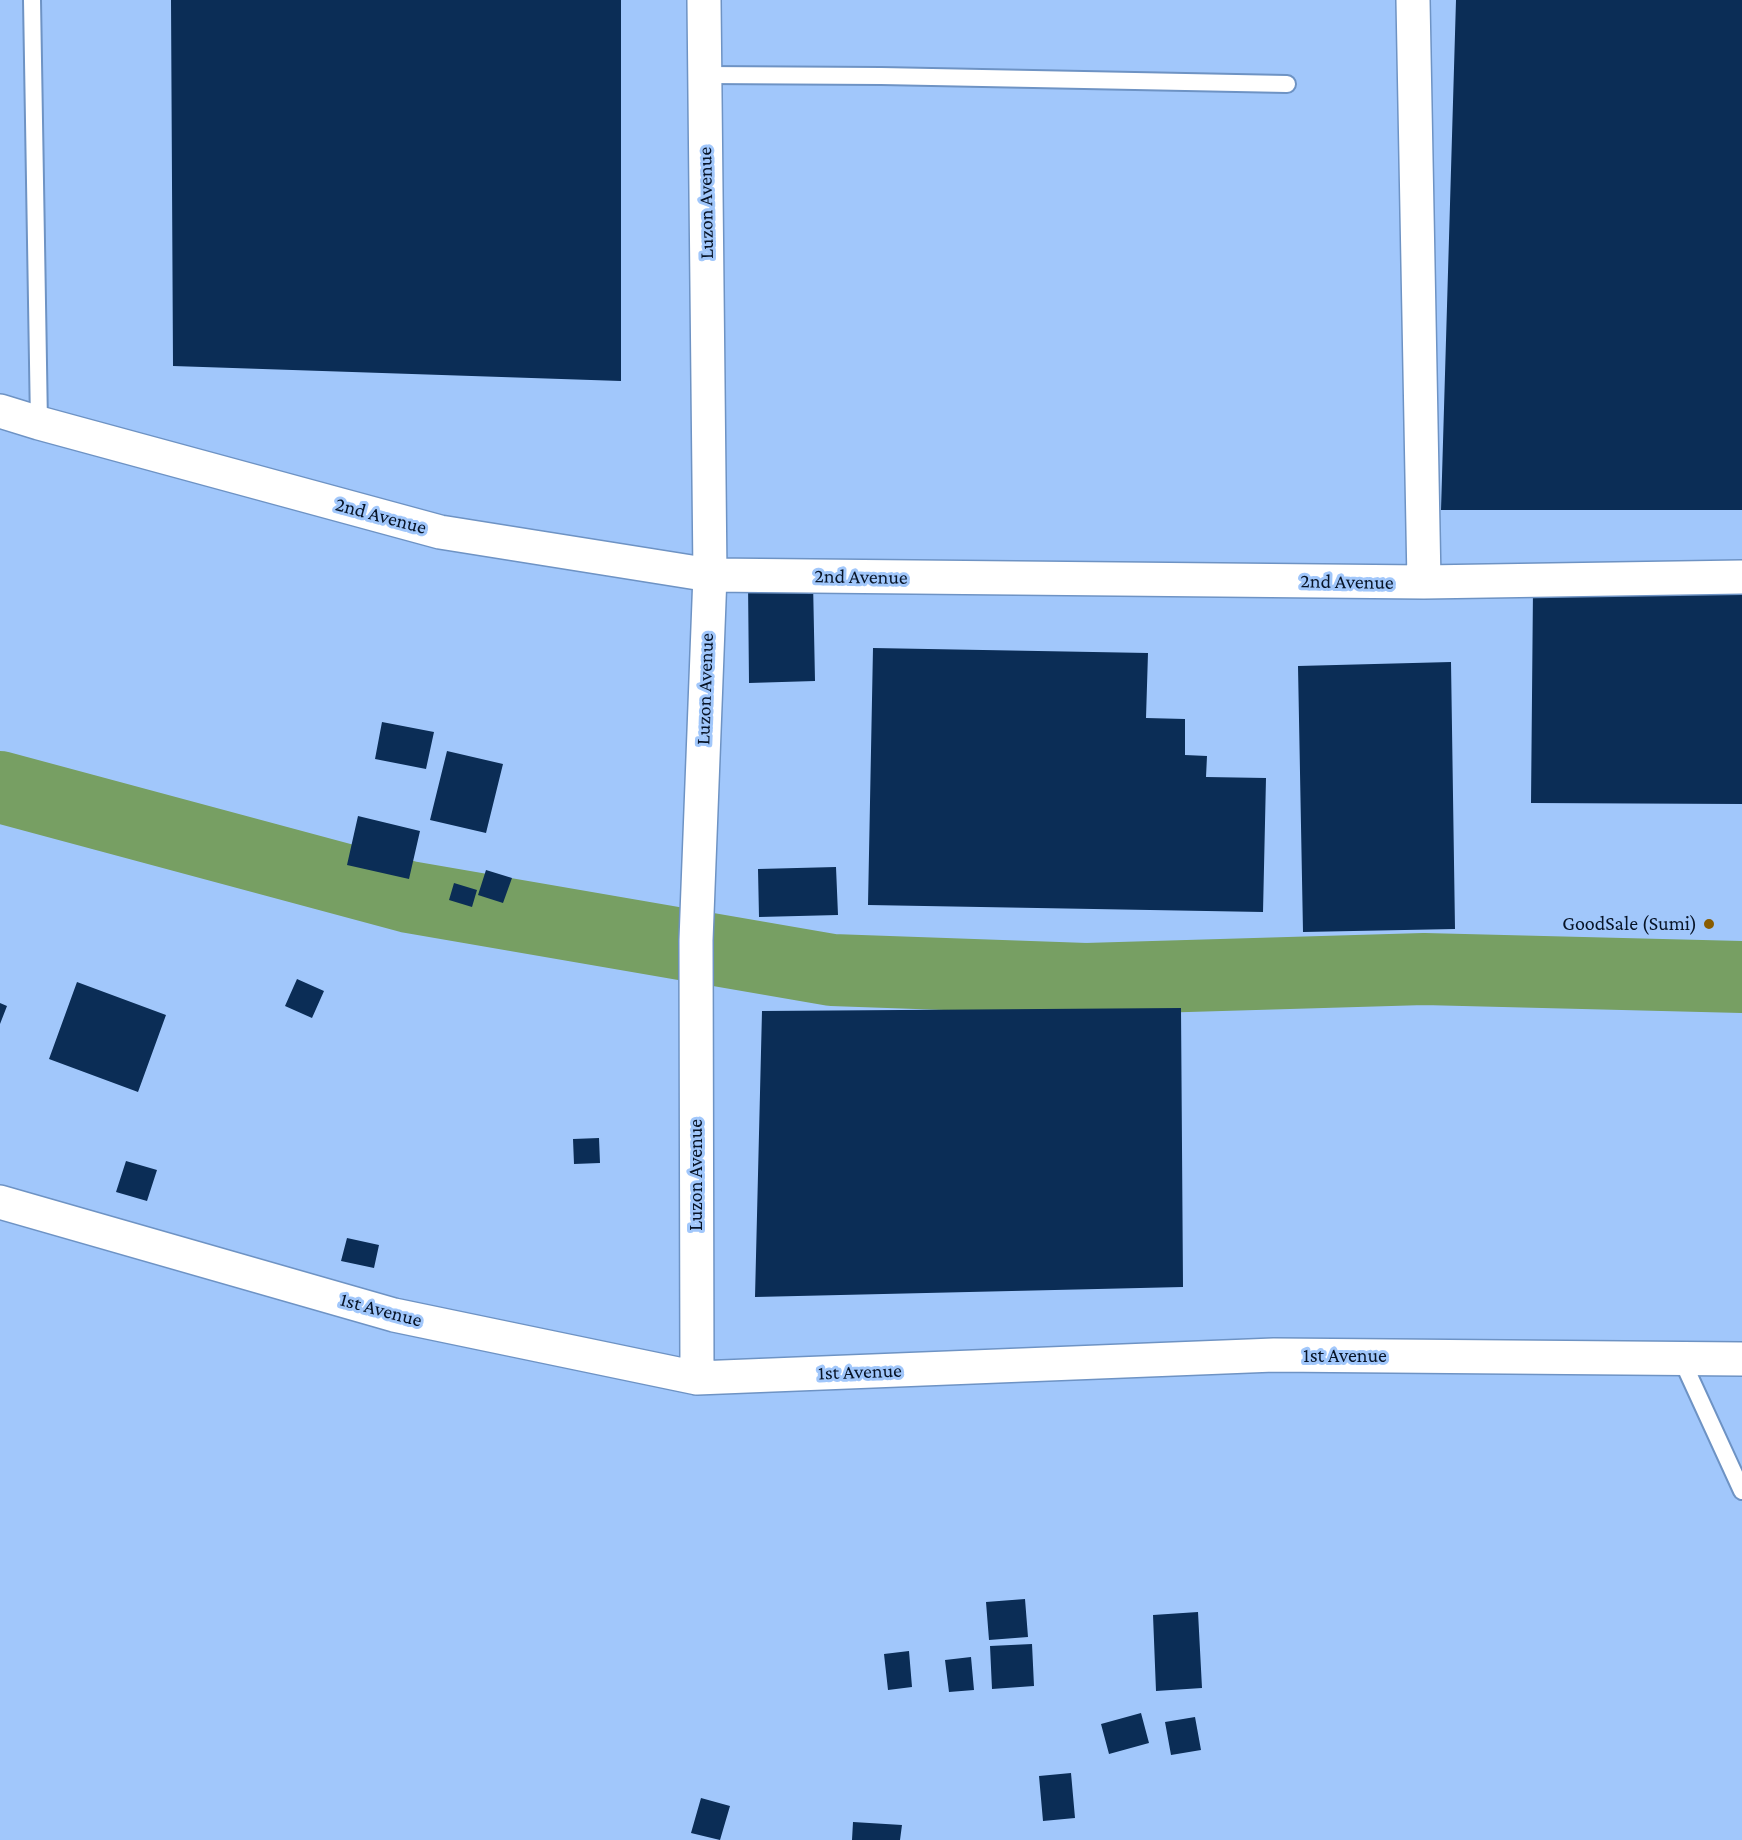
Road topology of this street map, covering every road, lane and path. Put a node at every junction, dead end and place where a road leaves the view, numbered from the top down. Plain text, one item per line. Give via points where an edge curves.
1 (32, 0) edge
2 (704, 0) edge
3 (1413, 0) edge
4 (704, 75) junction
5 (1287, 84) dead end
6 (0, 411) edge
7 (39, 423) junction
8 (710, 575) junction
9 (1742, 577) edge
10 (1424, 582) junction
11 (0, 1202) edge
12 (1681, 1358) junction
13 (1742, 1359) edge
14 (697, 1378) junction
15 (1742, 1491) edge

1 - 7 lane
2 - 4 street, Luzon Avenue
3 - 10 street
4 - 5 lane
4 - 8 street, Luzon Avenue
6 - 7 street, 2nd Avenue
7 - 8 street, 2nd Avenue via 440,532
8 - 10 street, 2nd Avenue
8 - 14 street, Luzon Avenue via 695,999
9 - 10 street, 2nd Avenue
11 - 14 street, 1st Avenue via 394,1315
12 - 13 street, 1st Avenue
12 - 14 street, 1st Avenue via 1274,1355
12 - 15 lane

